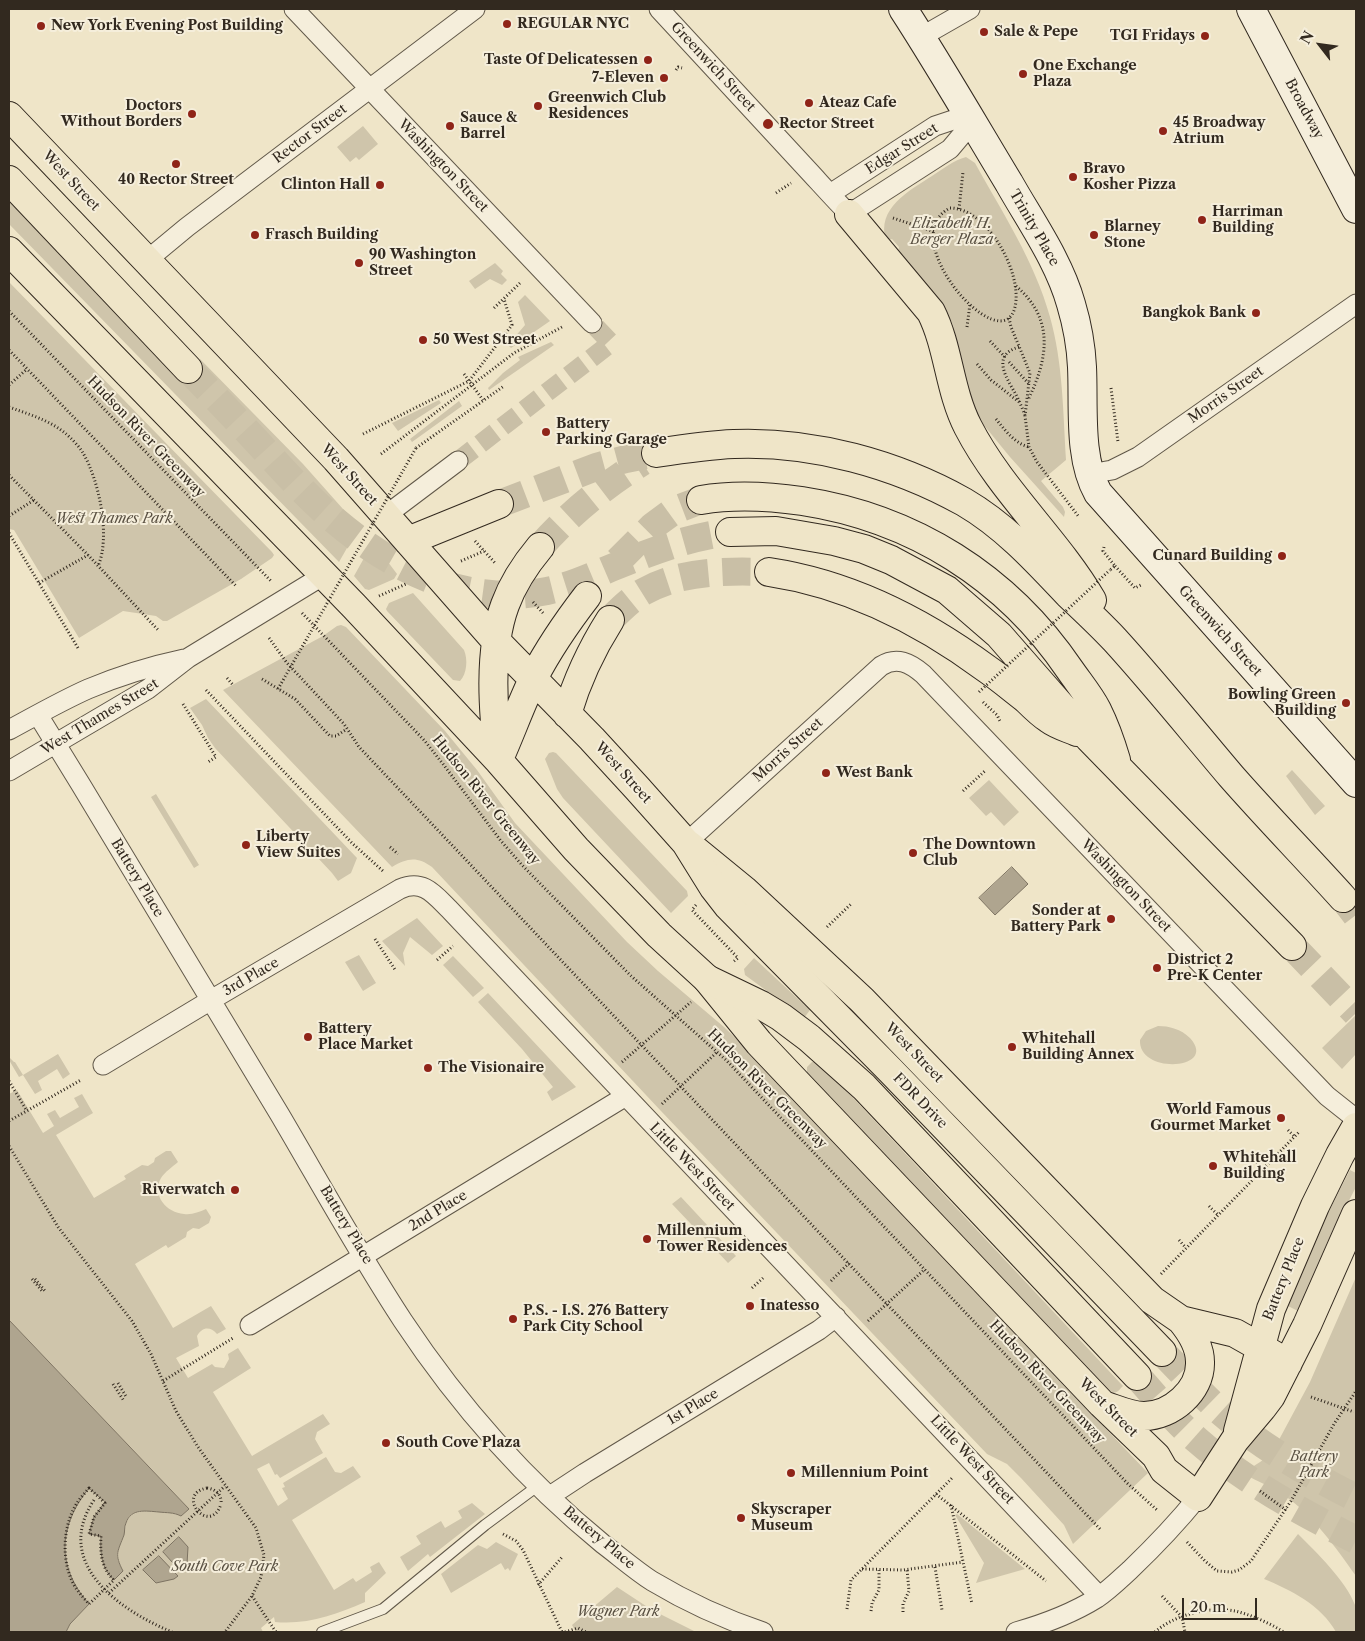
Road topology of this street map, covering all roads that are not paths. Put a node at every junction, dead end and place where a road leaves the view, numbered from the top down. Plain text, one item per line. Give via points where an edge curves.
1 (294, 9) edge
2 (475, 9) edge
3 (659, 9) edge
4 (903, 9) edge
5 (970, 9) edge
6 (1251, 9) edge
7 (921, 37) junction
8 (370, 88) junction
9 (9, 116) edge
10 (971, 118) junction
11 (9, 180) edge
12 (830, 194) junction
13 (1356, 209) edge
14 (849, 214) junction
15 (9, 251) edge
16 (146, 261) junction
17 (1356, 304) edge
18 (592, 323) tunnel mouth
19 (188, 369) tunnel mouth
20 (656, 453) tunnel mouth
21 (458, 461) tunnel mouth
22 (1090, 474) junction
23 (701, 500) tunnel mouth
24 (500, 504) tunnel mouth
25 (385, 516) junction
26 (730, 532) tunnel mouth
27 (408, 542) junction
28 (540, 547) tunnel mouth
29 (769, 572) tunnel mouth
30 (324, 575) junction
31 (587, 596) dead end
32 (610, 620) tunnel mouth
33 (1114, 638) junction
34 (496, 641) junction
35 (188, 658) junction
36 (892, 661) joint
37 (534, 679) junction
38 (567, 714) junction
39 (38, 715) junction
40 (9, 730) edge
41 (1089, 738) junction
42 (55, 743) junction
43 (499, 760) junction
44 (1119, 768) junction
45 (9, 772) edge
46 (1356, 783) edge
47 (686, 843) junction
48 (400, 889) joint
49 (1342, 898) tunnel mouth
50 (1292, 946) tunnel mouth
51 (700, 990) junction
52 (210, 1000) junction
53 (103, 1065) dead end
54 (626, 1096) junction
55 (1356, 1119) edge
56 (1356, 1127) edge
57 (1356, 1214) edge
58 (364, 1256) junction
59 (836, 1317) junction
60 (1182, 1320) junction
61 (244, 1330) road end
62 (1259, 1347) junction
63 (1162, 1352) tunnel mouth
64 (1288, 1363) junction
65 (1137, 1376) tunnel mouth
66 (1102, 1404) junction
67 (1235, 1440) junction
68 (544, 1491) junction
69 (1198, 1497) junction
70 (1100, 1596) junction
71 (322, 1632) edge
72 (763, 1632) edge
73 (1016, 1632) edge

1 - 8 street, Washington Street
2 - 8 street, Rector Street
3 - 12 street, Greenwich Street
4 - 7 main road, Trinity Place
5 - 7 street
6 - 13 main road, Broadway
7 - 10 main road, Trinity Place
8 - 16 street, Rector Street
8 - 18 street, Washington Street
9 - 16 main road, West Street
10 - 12 street, Edgar Street via 958,118 935,126
10 - 14 street, Edgar Street via 966,130 950,149
10 - 22 main road, Trinity Place via 1048,250 1068,293 1081,359
11 - 19 main road
12 - 14 street, Greenwich Street
14 - 33 main road via 931,312 940,330 960,408 972,435 1011,494 1081,581
15 - 30 main road, West Street
16 - 25 main road, West Street via 336,459
17 - 22 street, Morris Street via 1138,457 1112,470
20 - 33 main road via 735,444 780,446 844,456 905,475 966,503 1014,538
21 - 25 street
22 - 46 main road, Greenwich Street via 1104,501
23 - 44 main road via 751,495 820,504 887,523 951,554 1009,598 1054,647 1097,709
24 - 27 main road
25 - 27 main road, West Street
26 - 41 main road via 776,531 864,549 947,590 999,635
27 - 34 main road, West Street
28 - 34 main road via 514,584 504,606
29 - 41 main road via 833,586 908,619 987,669 1049,720
30 - 35 street, West Thames Street
30 - 43 main road, West Street
31 - 37 main road via 560,633
32 - 38 main road via 585,664
33 - 49 main road
34 - 37 main road, West Street
34 - 43 main road via 493,715
35 - 39 street, West Thames Street via 120,677
35 - 42 street, West Thames Street via 148,689
36 - 47 street, Morris Street via 881,666
36 - 55 street, Washington Street via 906,662 923,674 1327,1096
37 - 38 main road, West Street
37 - 43 main road
38 - 47 main road, West Street
39 - 40 street, West Thames Street
39 - 42 street, Battery Place
41 - 44 main road
42 - 45 street, West Thames Street
42 - 52 street, Battery Place
43 - 51 main road, West Street via 658,935
44 - 50 main road
47 - 60 main road, West Street via 744,890 847,986 1152,1300
47 - 63 main road, FDR Drive via 728,906
48 - 52 street, 3rd Place
48 - 54 street, Little West Street via 409,885 419,886 436,896
51 - 65 main road via 762,1005 838,1062
51 - 66 main road, West Street via 759,1043
52 - 53 street, 3rd Place
52 - 58 street, Battery Place
54 - 58 street, 2nd Place
54 - 59 street, Little West Street
56 - 62 main road, Battery Place via 1315,1206 1271,1309
57 - 64 main road, Battery Place
58 - 61 street, 2nd Place
58 - 68 street, Battery Place via 403,1321 447,1382
59 - 68 street, 1st Place via 585,1473
59 - 70 street, Little West Street
60 - 62 main road, West Street via 1235,1334
60 - 66 main road via 1195,1340 1200,1364 1187,1396 1166,1411 1148,1416 1130,1414
62 - 64 main road, West Street
62 - 67 main road, Battery Place
64 - 67 main road, Battery Place via 1262,1408
66 - 69 main road, West Street via 1156,1456 1164,1470
67 - 69 main road, Battery Place
68 - 71 lane, 1st Place via 485,1525 383,1609
68 - 72 street, Battery Place via 585,1529 650,1579 708,1611
69 - 70 street, Battery Place via 1173,1527
70 - 73 street, Battery Place via 1058,1618

